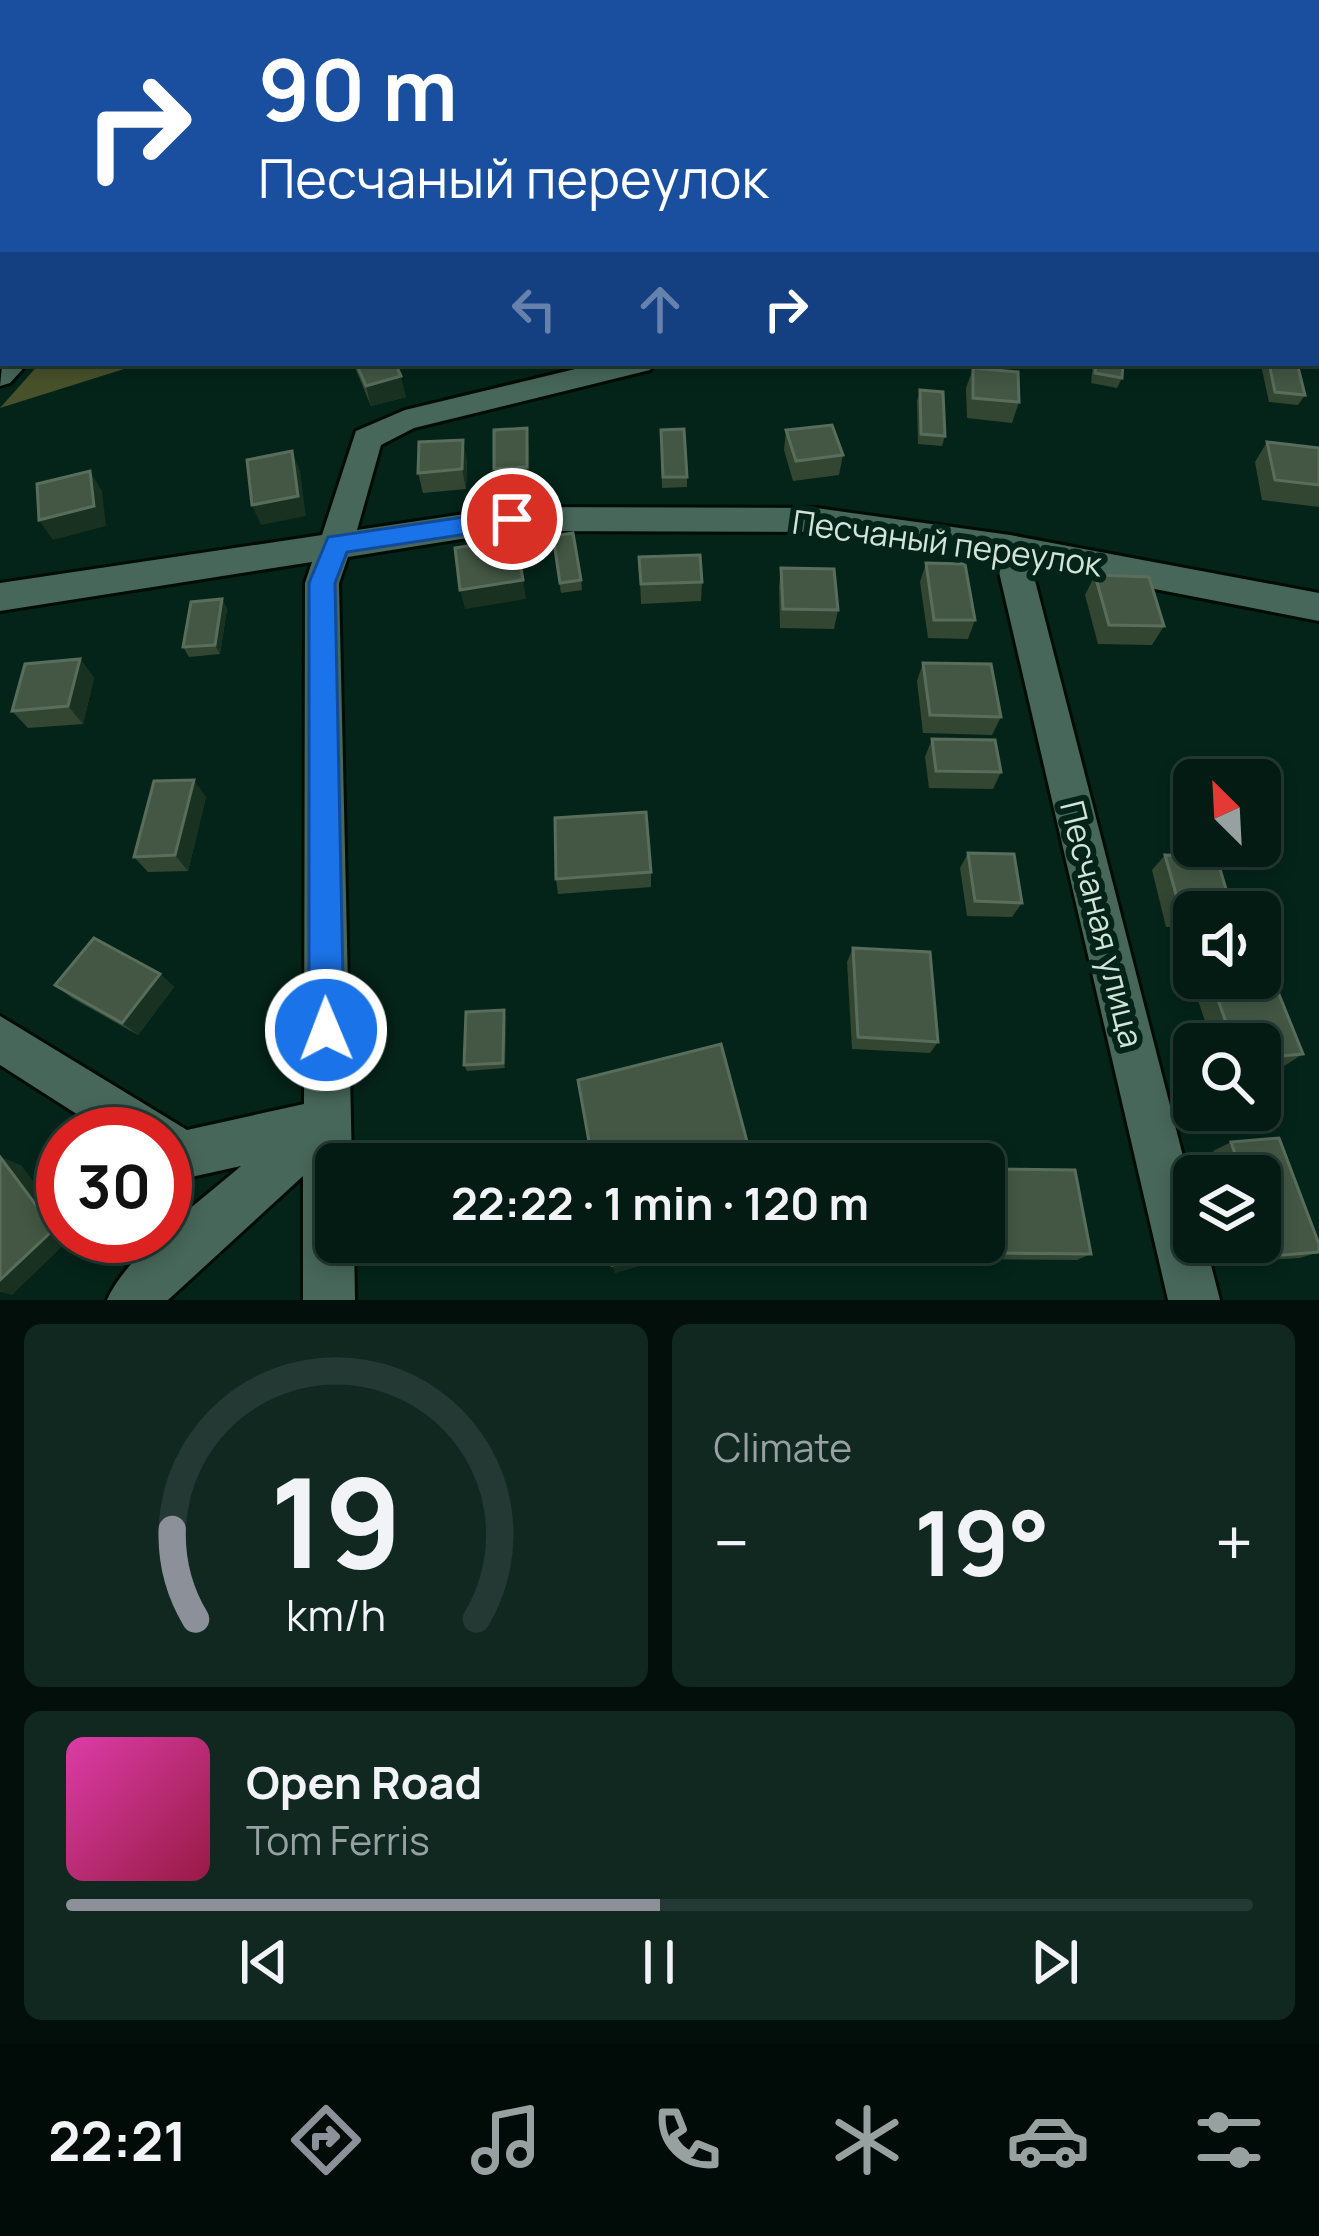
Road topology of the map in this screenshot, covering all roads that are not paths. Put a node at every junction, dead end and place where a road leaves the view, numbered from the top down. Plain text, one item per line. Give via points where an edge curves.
1 (628, 366) edge
2 (337, 544) junction
3 (1010, 548) junction
4 (0, 597) edge
5 (1319, 607) edge
6 (0, 1039) edge
7 (109, 1107) edge
8 (327, 1123) junction
9 (192, 1153) edge
10 (134, 1300) edge
11 (328, 1300) edge
12 (1194, 1300) edge

1 - 2 street via 405,420 367,439
2 - 3 street, Песчаный переулок via 512,519 793,520
2 - 4 street, Песчаный переулок
2 - 8 street via 322,583
3 - 5 street, Песчаный переулок
3 - 12 street, Песчаная улица
6 - 7 street
8 - 9 street
8 - 10 street
8 - 11 street

